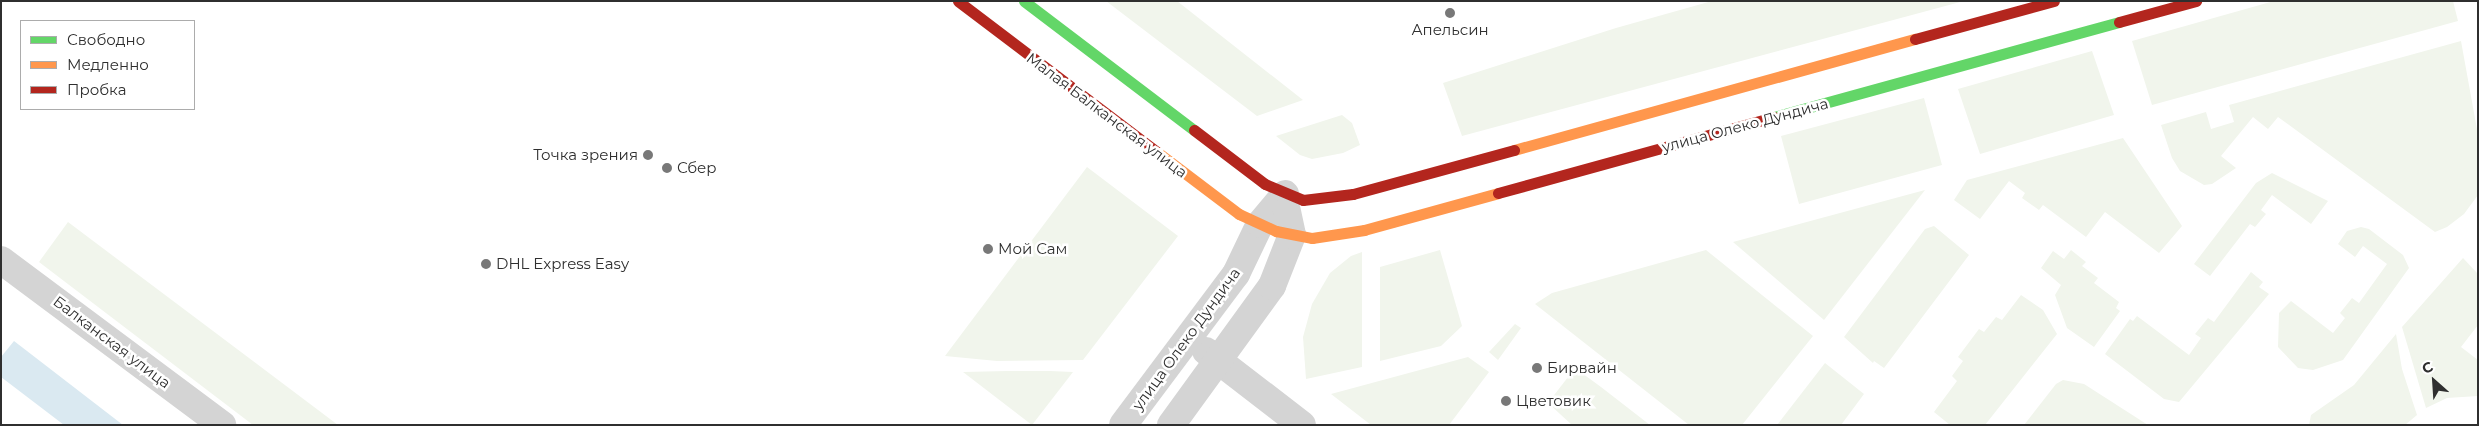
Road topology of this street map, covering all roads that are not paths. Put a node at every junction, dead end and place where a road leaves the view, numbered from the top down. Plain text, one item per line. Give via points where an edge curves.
1 (958, 1) edge
2 (1024, 1) edge
3 (2054, 1) edge
4 (2196, 1) edge
5 (1284, 194) junction
6 (1260, 224) junction
7 (1292, 235) junction
8 (1, 260) edge
9 (1188, 338) junction
10 (1219, 362) junction
11 (222, 425) edge
12 (1123, 425) edge
13 (1171, 425) edge
14 (1302, 425) edge

1 - 6 street, Малая Балканская улица via 1210,194
2 - 5 street via 1265,184
3 - 5 street via 1353,194 1303,200
4 - 7 street, улица Олеко Дундича via 1364,230 1336,237
5 - 6 street, улица Олеко Дундича
5 - 7 street
6 - 7 street, улица Олеко Дундича
6 - 9 street, улица Олеко Дундича via 1236,274
7 - 10 street via 1272,286
8 - 11 street, Балканская улица
9 - 10 street
9 - 12 street, улица Олеко Дундича
10 - 13 street
10 - 14 street

